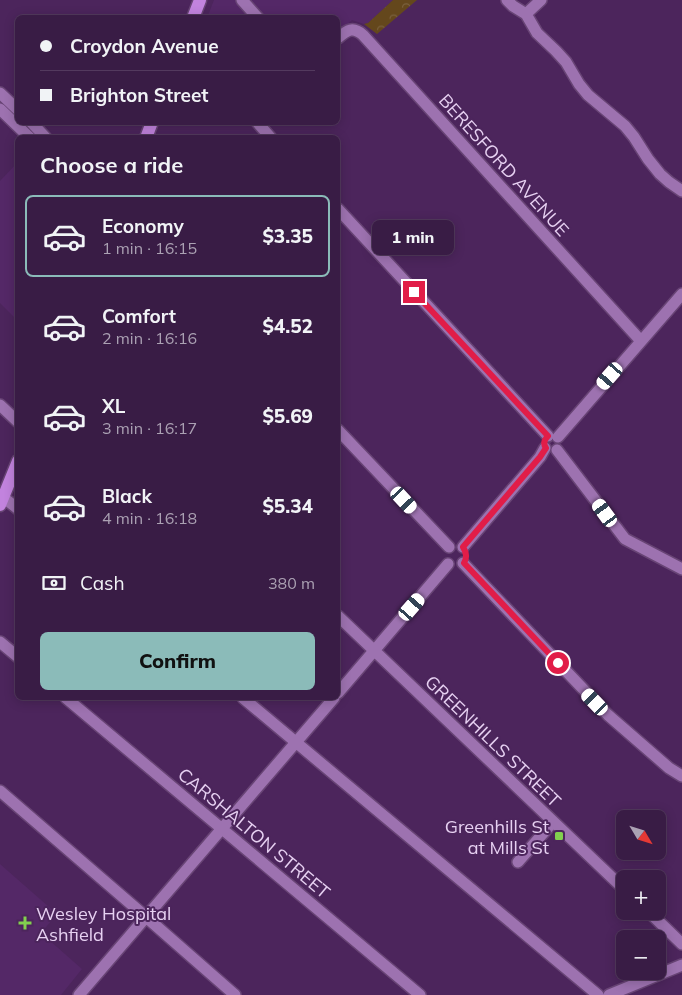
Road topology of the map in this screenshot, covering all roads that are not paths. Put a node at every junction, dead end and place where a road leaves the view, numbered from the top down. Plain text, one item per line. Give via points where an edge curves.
1 (200, 0) edge
2 (242, 0) edge
3 (507, 0) edge
4 (541, 0) edge
5 (526, 14) junction
6 (194, 15) edge
7 (254, 15) edge
8 (340, 36) edge
9 (0, 93) edge
10 (15, 107) edge
11 (0, 109) edge
12 (15, 124) edge
13 (17, 125) edge
14 (34, 125) edge
15 (260, 125) edge
16 (27, 135) edge
17 (43, 135) edge
18 (268, 135) edge
19 (682, 191) edge
20 (340, 211) edge
21 (680, 301) edge
22 (641, 341) junction
23 (0, 405) edge
24 (15, 419) edge
25 (340, 432) edge
26 (550, 440) junction
27 (15, 468) edge
28 (2, 501) edge
29 (15, 507) edge
30 (449, 547) junction
31 (463, 547) junction
32 (464, 563) junction
33 (448, 564) junction
34 (682, 569) edge
35 (340, 618) edge
36 (0, 642) edge
37 (374, 651) junction
38 (15, 654) edge
39 (340, 691) edge
40 (68, 700) edge
41 (246, 700) edge
42 (332, 700) edge
43 (296, 741) junction
44 (682, 776) edge
45 (0, 791) edge
46 (553, 822) junction
47 (222, 828) junction
48 (518, 862) dead end
49 (616, 882) edge
50 (146, 916) junction
51 (657, 920) edge
52 (682, 944) edge
53 (682, 965) edge
54 (79, 995) edge
55 (235, 995) edge
56 (420, 995) edge
57 (598, 995) edge
58 (610, 995) edge

1 - 6 main road
2 - 7 street
3 - 5 street
4 - 5 street
5 - 19 street via 537,33 566,62 588,95 625,126 654,166
8 - 22 street, BERESFORD AVENUE via 353,29 363,34
9 - 10 street
11 - 12 street
13 - 16 street
14 - 17 street
15 - 18 street
20 - 26 street
21 - 22 street
22 - 26 street
23 - 24 street
25 - 30 street
26 - 31 street via 540,457
26 - 34 street via 561,443 557,450 625,539
27 - 28 main road
28 - 29 street
30 - 31 street
30 - 33 street via 445,554
31 - 32 street via 466,553
32 - 33 street via 454,567
32 - 44 street via 608,715
33 - 37 street
35 - 37 street, GREENHILLS STREET
36 - 38 street
37 - 39 street
37 - 46 street, GREENHILLS STREET
40 - 47 street, CARSHALTON STREET
41 - 43 street
42 - 43 street
43 - 47 street
43 - 57 street
45 - 50 street
46 - 48 street
46 - 49 street, GREENHILLS STREET
47 - 50 street
47 - 56 street, CARSHALTON STREET
50 - 54 street
50 - 55 street
51 - 52 street
53 - 58 street

